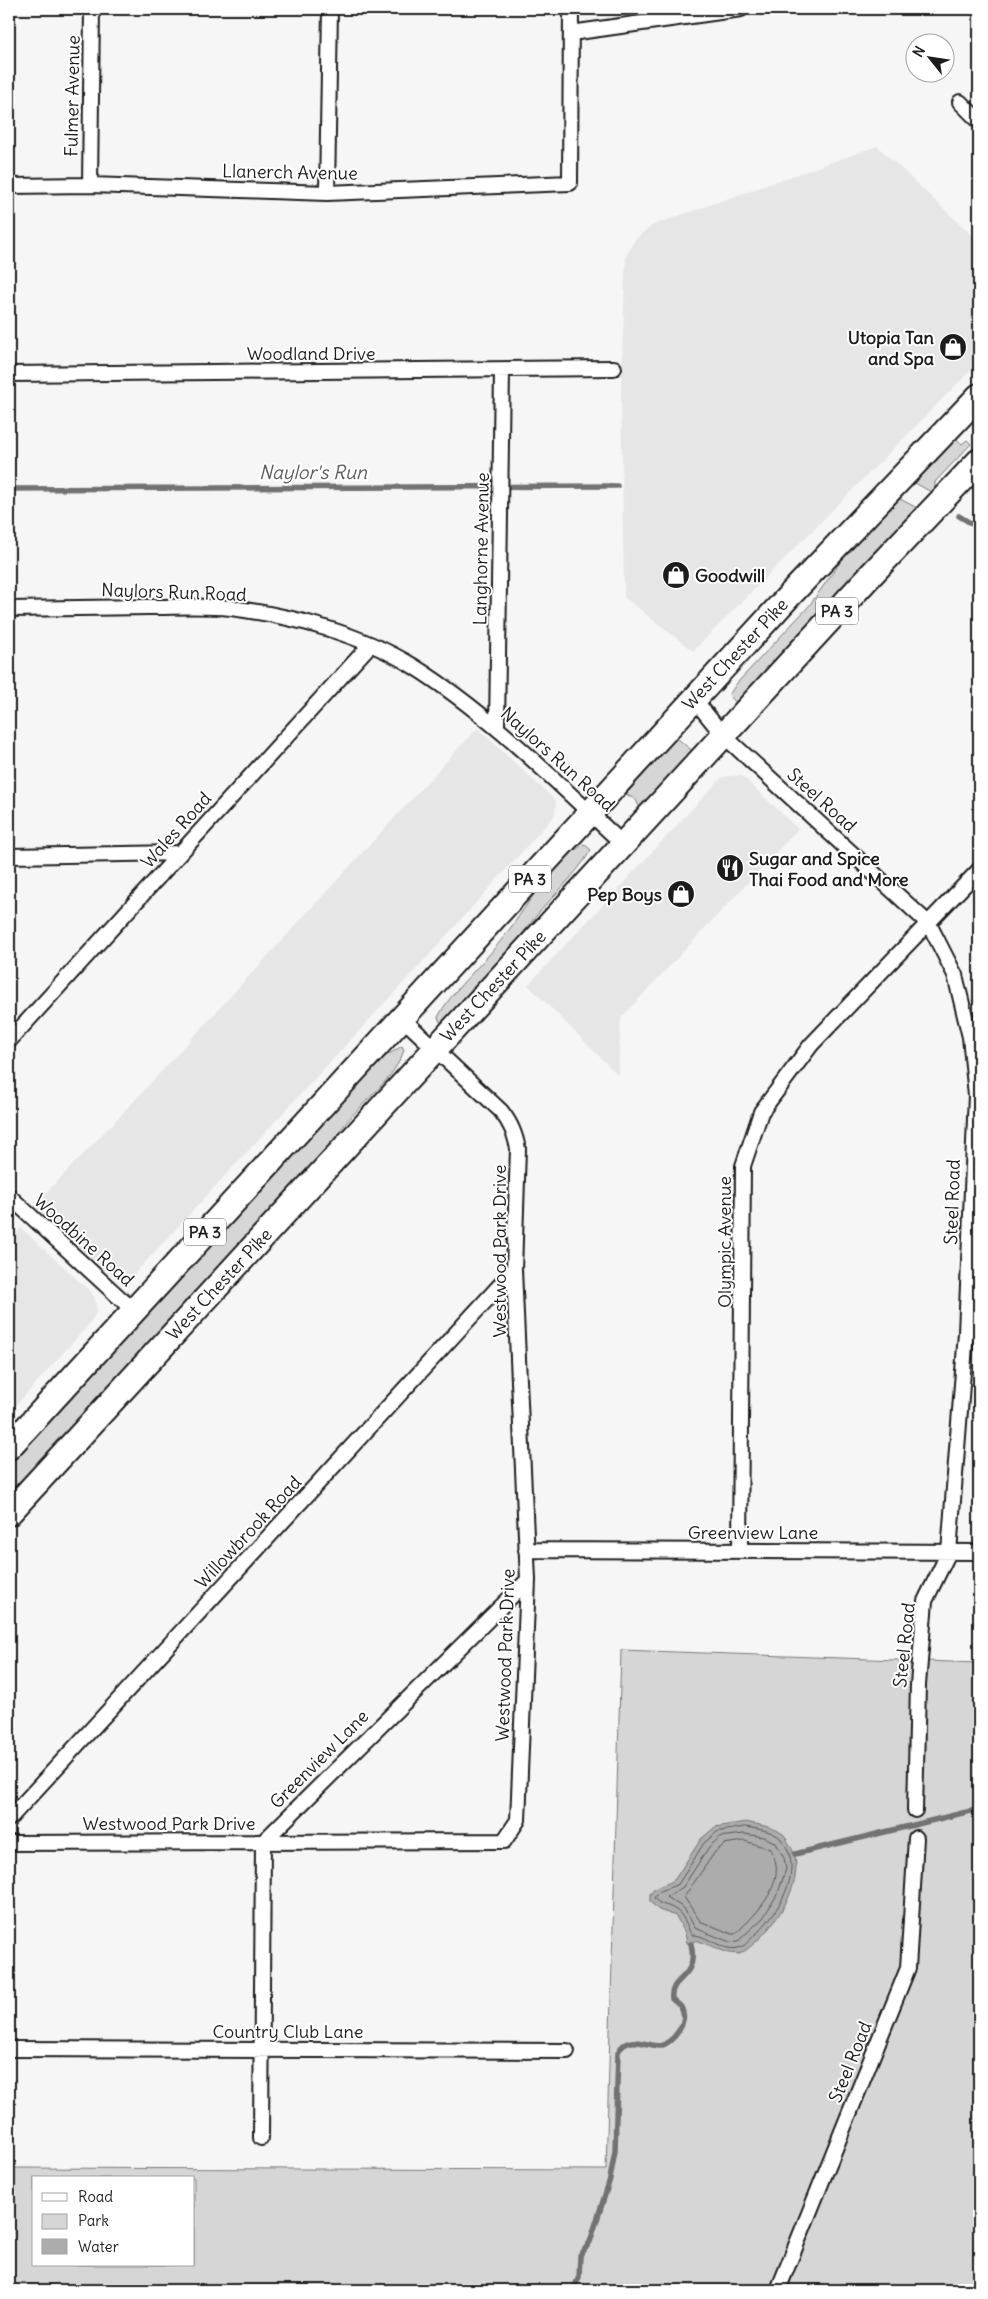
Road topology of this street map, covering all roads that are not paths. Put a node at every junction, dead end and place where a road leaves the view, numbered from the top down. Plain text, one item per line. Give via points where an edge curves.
1 (92, 9) edge
2 (330, 9) edge
3 (571, 9) edge
4 (741, 9) edge
5 (571, 34) junction
6 (960, 102) dead end
7 (979, 121) edge
8 (90, 185) junction
9 (9, 186) edge
10 (327, 193) junction
11 (614, 368) dead end
12 (502, 370) junction
13 (9, 374) edge
14 (977, 403) edge
15 (979, 461) edge
16 (9, 609) edge
17 (370, 644) junction
18 (694, 699) junction
19 (497, 728) junction
20 (723, 735) junction
21 (590, 813) junction
22 (623, 844) junction
23 (180, 853) junction
24 (9, 856) edge
25 (979, 870) edge
26 (929, 924) junction
27 (402, 1018) junction
28 (9, 1042) edge
29 (435, 1049) junction
30 (978, 1095) edge
31 (9, 1196) edge
32 (514, 1270) junction
33 (134, 1310) junction
34 (972, 1333) edge
35 (9, 1446) edge
36 (9, 1513) edge
37 (526, 1550) junction
38 (740, 1551) junction
39 (948, 1552) junction
40 (979, 1552) edge
41 (528, 1580) junction
42 (915, 1810) dead end
43 (9, 1819) edge
44 (916, 1838) dead end
45 (263, 1842) junction
46 (9, 1843) edge
47 (9, 2049) edge
48 (261, 2050) junction
49 (567, 2051) dead end
50 (260, 2138) dead end
51 (778, 2290) edge

1 - 8 street, Fulmer Avenue
2 - 10 street
3 - 5 street
4 - 5 street
5 - 10 street, Llanerch Avenue via 570,183
6 - 7 street
8 - 9 street, Llanerch Avenue
8 - 10 street, Llanerch Avenue
11 - 12 street, Woodland Drive
12 - 13 street, Woodland Drive
12 - 19 street, Langhorne Avenue
14 - 18 highway, West Chester Pike / PA 3 via 809,575
15 - 20 highway, West Chester Pike / PA 3
16 - 17 street, Naylors Run Road via 230,608 316,626
17 - 19 street, Naylors Run Road via 412,666
17 - 23 street, Wales Road
18 - 20 street, Steel Road
18 - 21 highway, West Chester Pike / PA 3
19 - 21 street, Naylors Run Road
20 - 22 highway, West Chester Pike / PA 3
20 - 26 street, Steel Road
21 - 22 street, Naylors Run Road
21 - 27 highway, West Chester Pike / PA 3
22 - 29 highway, West Chester Pike / PA 3
23 - 24 street
23 - 28 street, Wales Road
25 - 26 street, Olympic Avenue
26 - 30 street, Steel Road via 955,975 970,1037
26 - 38 street, Olympic Avenue via 811,1045 761,1112 743,1166
27 - 29 street, Westwood Park Drive
27 - 33 highway, West Chester Pike / PA 3
29 - 32 street, Westwood Park Drive via 501,1111 516,1135
29 - 36 highway, West Chester Pike / PA 3
30 - 34 street, Steel Road
31 - 33 street, Woodbine Road
32 - 37 street, Westwood Park Drive
32 - 43 street, Willowbrook Road
33 - 35 highway, West Chester Pike / PA 3
34 - 39 street, Steel Road
37 - 38 street, Greenview Lane
37 - 41 street, Westwood Park Drive
38 - 39 street, Greenview Lane
39 - 40 street, Greenview Lane
39 - 42 street, Steel Road via 925,1601 918,1684
41 - 45 street, Greenview Lane
41 - 45 street, Westwood Park Drive via 518,1820 504,1841
44 - 51 street, Steel Road via 908,1968
45 - 46 street, Westwood Park Drive
45 - 48 street
47 - 48 street, Country Club Lane
48 - 49 street, Country Club Lane
48 - 50 street

